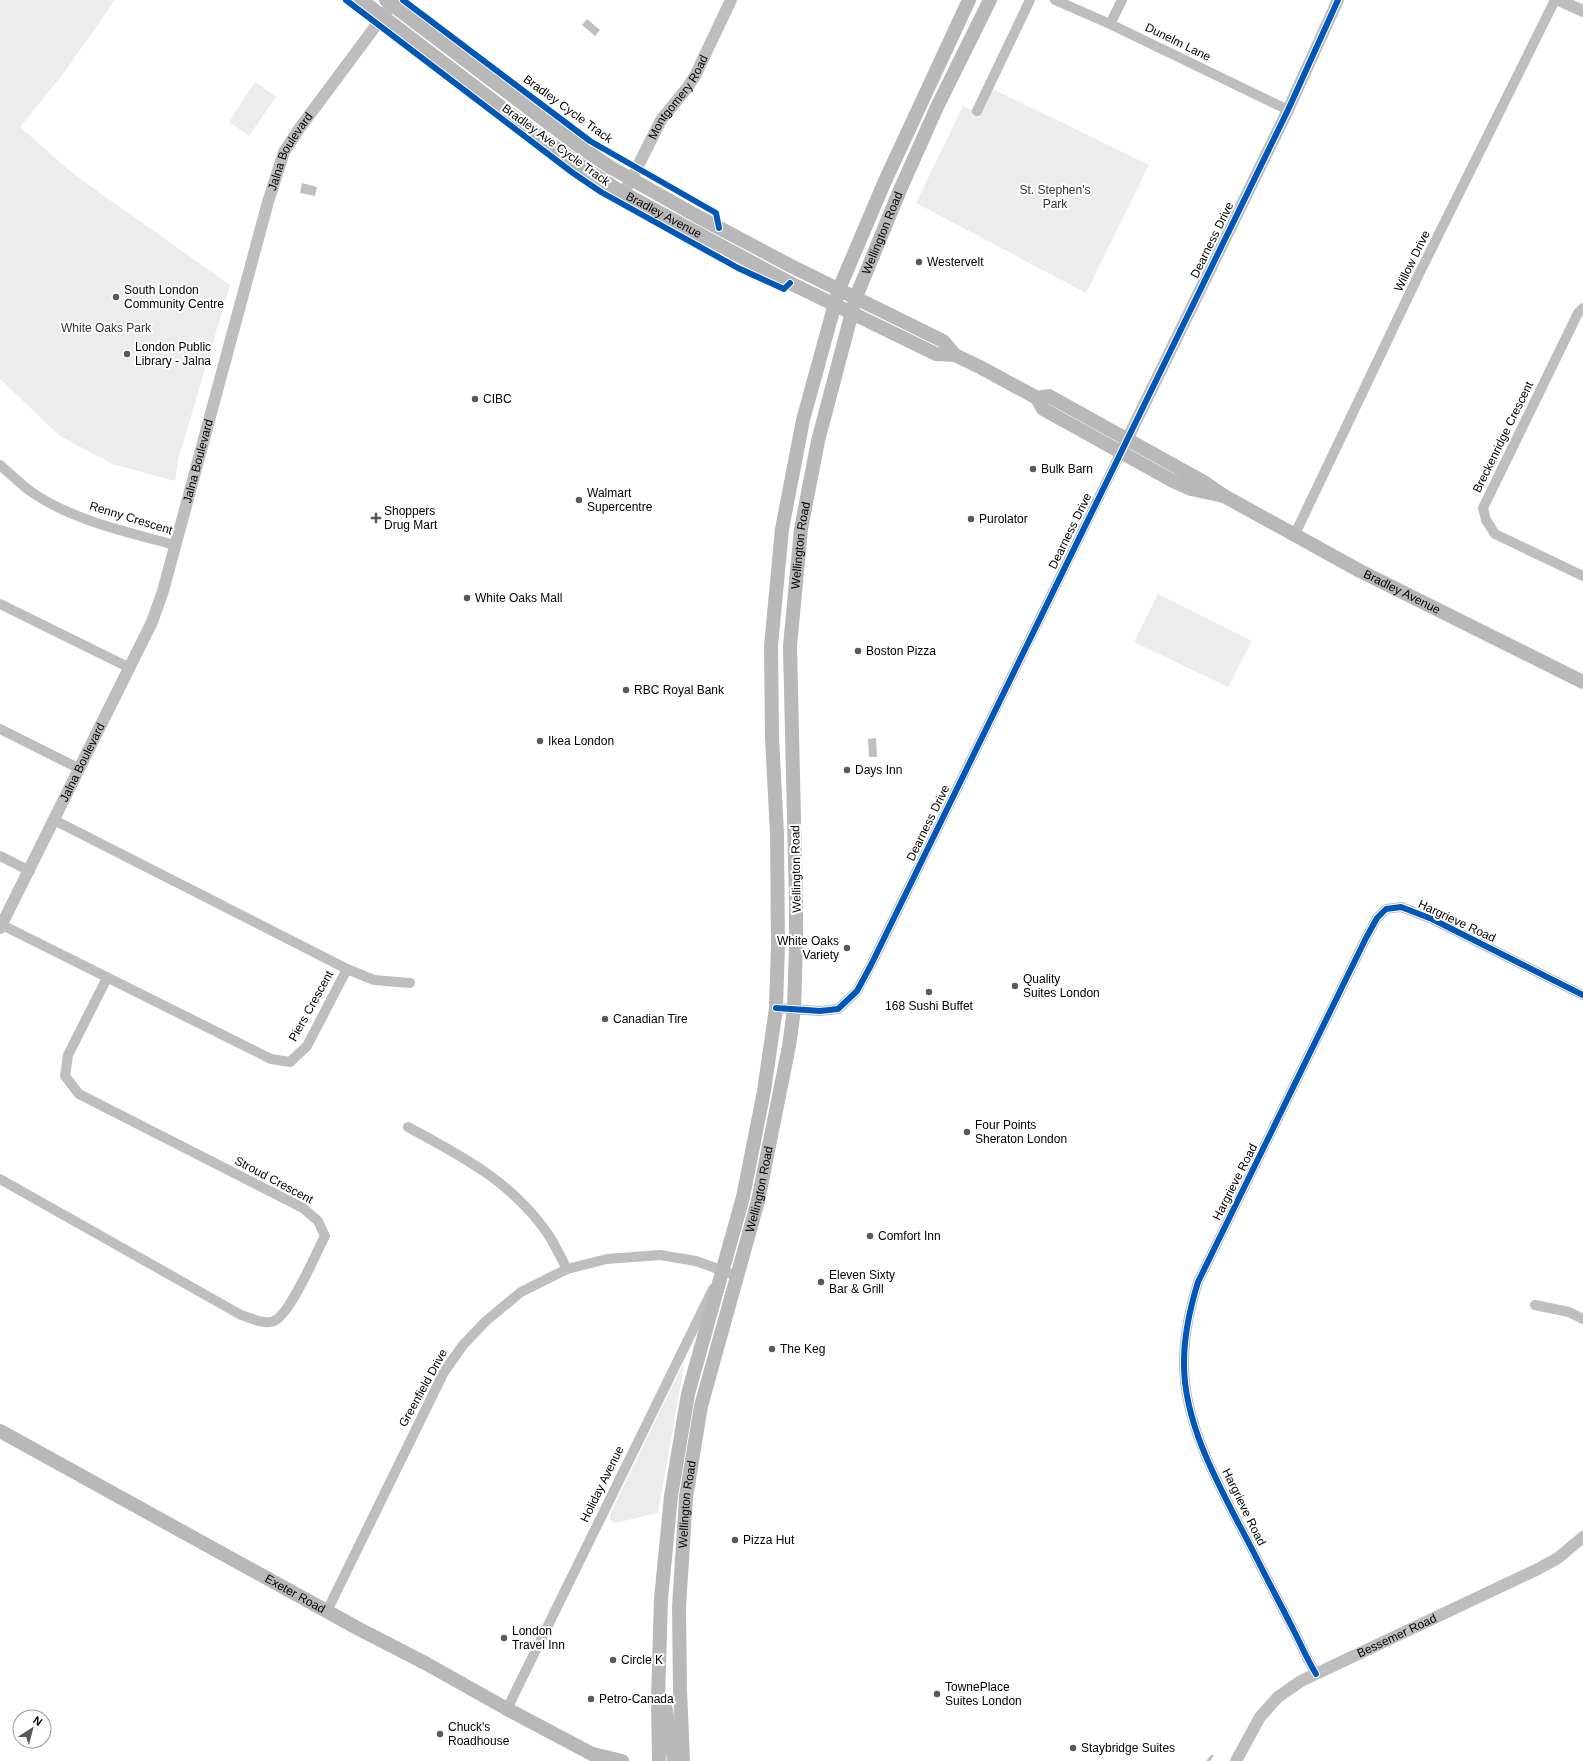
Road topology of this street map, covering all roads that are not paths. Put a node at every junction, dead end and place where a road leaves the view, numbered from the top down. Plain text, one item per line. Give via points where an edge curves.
1 (361, 0) edge
2 (731, 0) edge
3 (969, 0) edge
4 (990, 0) edge
5 (1030, 0) edge
6 (1055, 0) edge
7 (1122, 0) edge
8 (1338, 0) edge
9 (1554, 0) edge
10 (1559, 0) edge
11 (391, 2) edge
12 (1583, 11) edge
13 (383, 17) junction
14 (1110, 24) junction
15 (1288, 110) junction
16 (977, 111) dead end
17 (631, 180) junction
18 (622, 193) junction
19 (839, 289) junction
20 (856, 297) junction
21 (834, 305) junction
22 (1583, 308) edge
23 (851, 313) junction
24 (955, 355) junction
25 (1037, 398) junction
26 (1127, 439) junction
27 (1121, 452) junction
28 (0, 465) edge
29 (1224, 496) junction
30 (1295, 534) junction
31 (175, 545) junction
32 (1583, 576) edge
33 (0, 604) edge
34 (772, 638) junction
35 (791, 638) junction
36 (130, 668) junction
37 (1583, 682) edge
38 (0, 729) edge
39 (78, 768) junction
40 (54, 820) junction
41 (0, 856) edge
42 (30, 871) junction
43 (1, 927) edge
44 (347, 969) junction
45 (108, 978) junction
46 (410, 983) dead end
47 (1583, 995) edge
48 (776, 1008) junction
49 (794, 1010) junction
50 (408, 1127) dead end
51 (0, 1179) edge
52 (567, 1269) junction
53 (722, 1271) junction
54 (738, 1276) junction
55 (1535, 1306) dead end
56 (1583, 1319) edge
57 (0, 1431) edge
58 (1583, 1537) edge
59 (327, 1611) junction
60 (659, 1666) junction
61 (1316, 1674) junction
62 (507, 1709) junction
63 (596, 1757) edge
64 (622, 1761) edge
65 (659, 1761) edge
66 (674, 1761) edge
67 (683, 1761) edge
68 (1236, 1761) edge

1 - 13 main road, Bradley Avenue
2 - 17 street, Montgomery Road via 695,76 661,120
3 - 19 main road, Wellington Road via 882,187
4 - 20 main road, Wellington Road via 900,190
5 - 16 street
6 - 14 street, Dunelm Lane
7 - 14 street
8 - 15 street, Dearness Drive
9 - 30 street, Willow Drive
10 - 12 street
11 - 13 street, Jalna Boulevard
11 - 17 main road, Bradley Avenue via 576,144
13 - 18 main road, Bradley Avenue via 543,139
13 - 31 street, Jalna Boulevard via 284,152 268,202
14 - 15 street, Dunelm Lane
15 - 26 street, Dearness Drive
17 - 18 street, Montgomery Road
17 - 19 main road, Bradley Avenue
18 - 21 main road, Bradley Avenue
19 - 20 main road, Bradley Avenue
19 - 21 main road, Wellington Road
20 - 23 main road, Wellington Road
20 - 24 main road, Bradley Avenue via 944,341
21 - 23 main road, Bradley Avenue
21 - 34 main road, Wellington Road via 803,420 782,529
22 - 32 street, Breckenridge Crescent via 1578,313 1483,508 1486,520 1495,534
23 - 24 main road, Bradley Avenue via 936,354
23 - 35 main road, Wellington Road via 818,441 802,522
24 - 25 main road, Bradley Avenue
25 - 26 main road, Bradley Avenue via 1049,396
25 - 27 main road, Bradley Avenue via 1043,409
26 - 27 street, Dearness Drive
26 - 29 main road, Bradley Avenue
27 - 29 main road, Bradley Avenue via 1191,489
27 - 49 street, Dearness Drive via 857,991 838,1009 820,1012
28 - 31 street, Renny Crescent via 31,491 96,524
29 - 30 main road, Bradley Avenue
30 - 37 main road, Bradley Avenue via 1360,571
31 - 36 street, Jalna Boulevard via 163,592
33 - 36 street
34 - 35 main road
34 - 48 main road, Wellington Road via 772,736 777,848
35 - 49 main road, Wellington Road via 796,944
36 - 39 street, Jalna Boulevard
38 - 39 street
39 - 40 street, Jalna Boulevard
40 - 42 street, Jalna Boulevard
40 - 44 street, Piers Crescent
41 - 42 street
42 - 43 street, Jalna Boulevard
43 - 45 street, Piers Crescent
44 - 45 street, Piers Crescent via 307,1046 290,1062 271,1059
44 - 46 street via 374,980
45 - 51 street, Stroud Crescent via 68,1055 65,1076 79,1094 303,1208 318,1221 325,1236 297,1291 283,1314 275,1321 264,1323 242,1315
47 - 61 street, Hargrieve Road via 1432,919 1400,907 1386,909 1377,918 1366,938 1198,1282 1188,1319 1183,1364 1190,1413 1198,1440
48 - 49 street, Dearness Drive
48 - 53 main road, Wellington Road via 754,1144 743,1197
49 - 54 main road, Wellington Road via 768,1155
50 - 52 street via 474,1163 503,1185 526,1207 548,1235
52 - 53 street, Greenfield Drive via 607,1259 660,1255 696,1261
52 - 59 street, Greenfield Drive via 521,1292 484,1322 463,1345 441,1379
53 - 54 street, Greenfield Drive
53 - 60 main road, Wellington Road via 688,1394 671,1496 661,1599
53 - 62 street, Holiday Avenue
54 - 67 main road, Wellington Road via 701,1406 686,1497 679,1606
55 - 56 street via 1569,1312
57 - 59 main road, Exeter Road
58 - 61 street, Bessemer Road via 1558,1558 1538,1569
59 - 62 main road, Exeter Road
60 - 65 main road, Wellington Road
60 - 66 main road
61 - 68 street, Bessemer Road via 1278,1697 1260,1717
62 - 63 main road, Exeter Road
63 - 64 main road, Exeter Road

